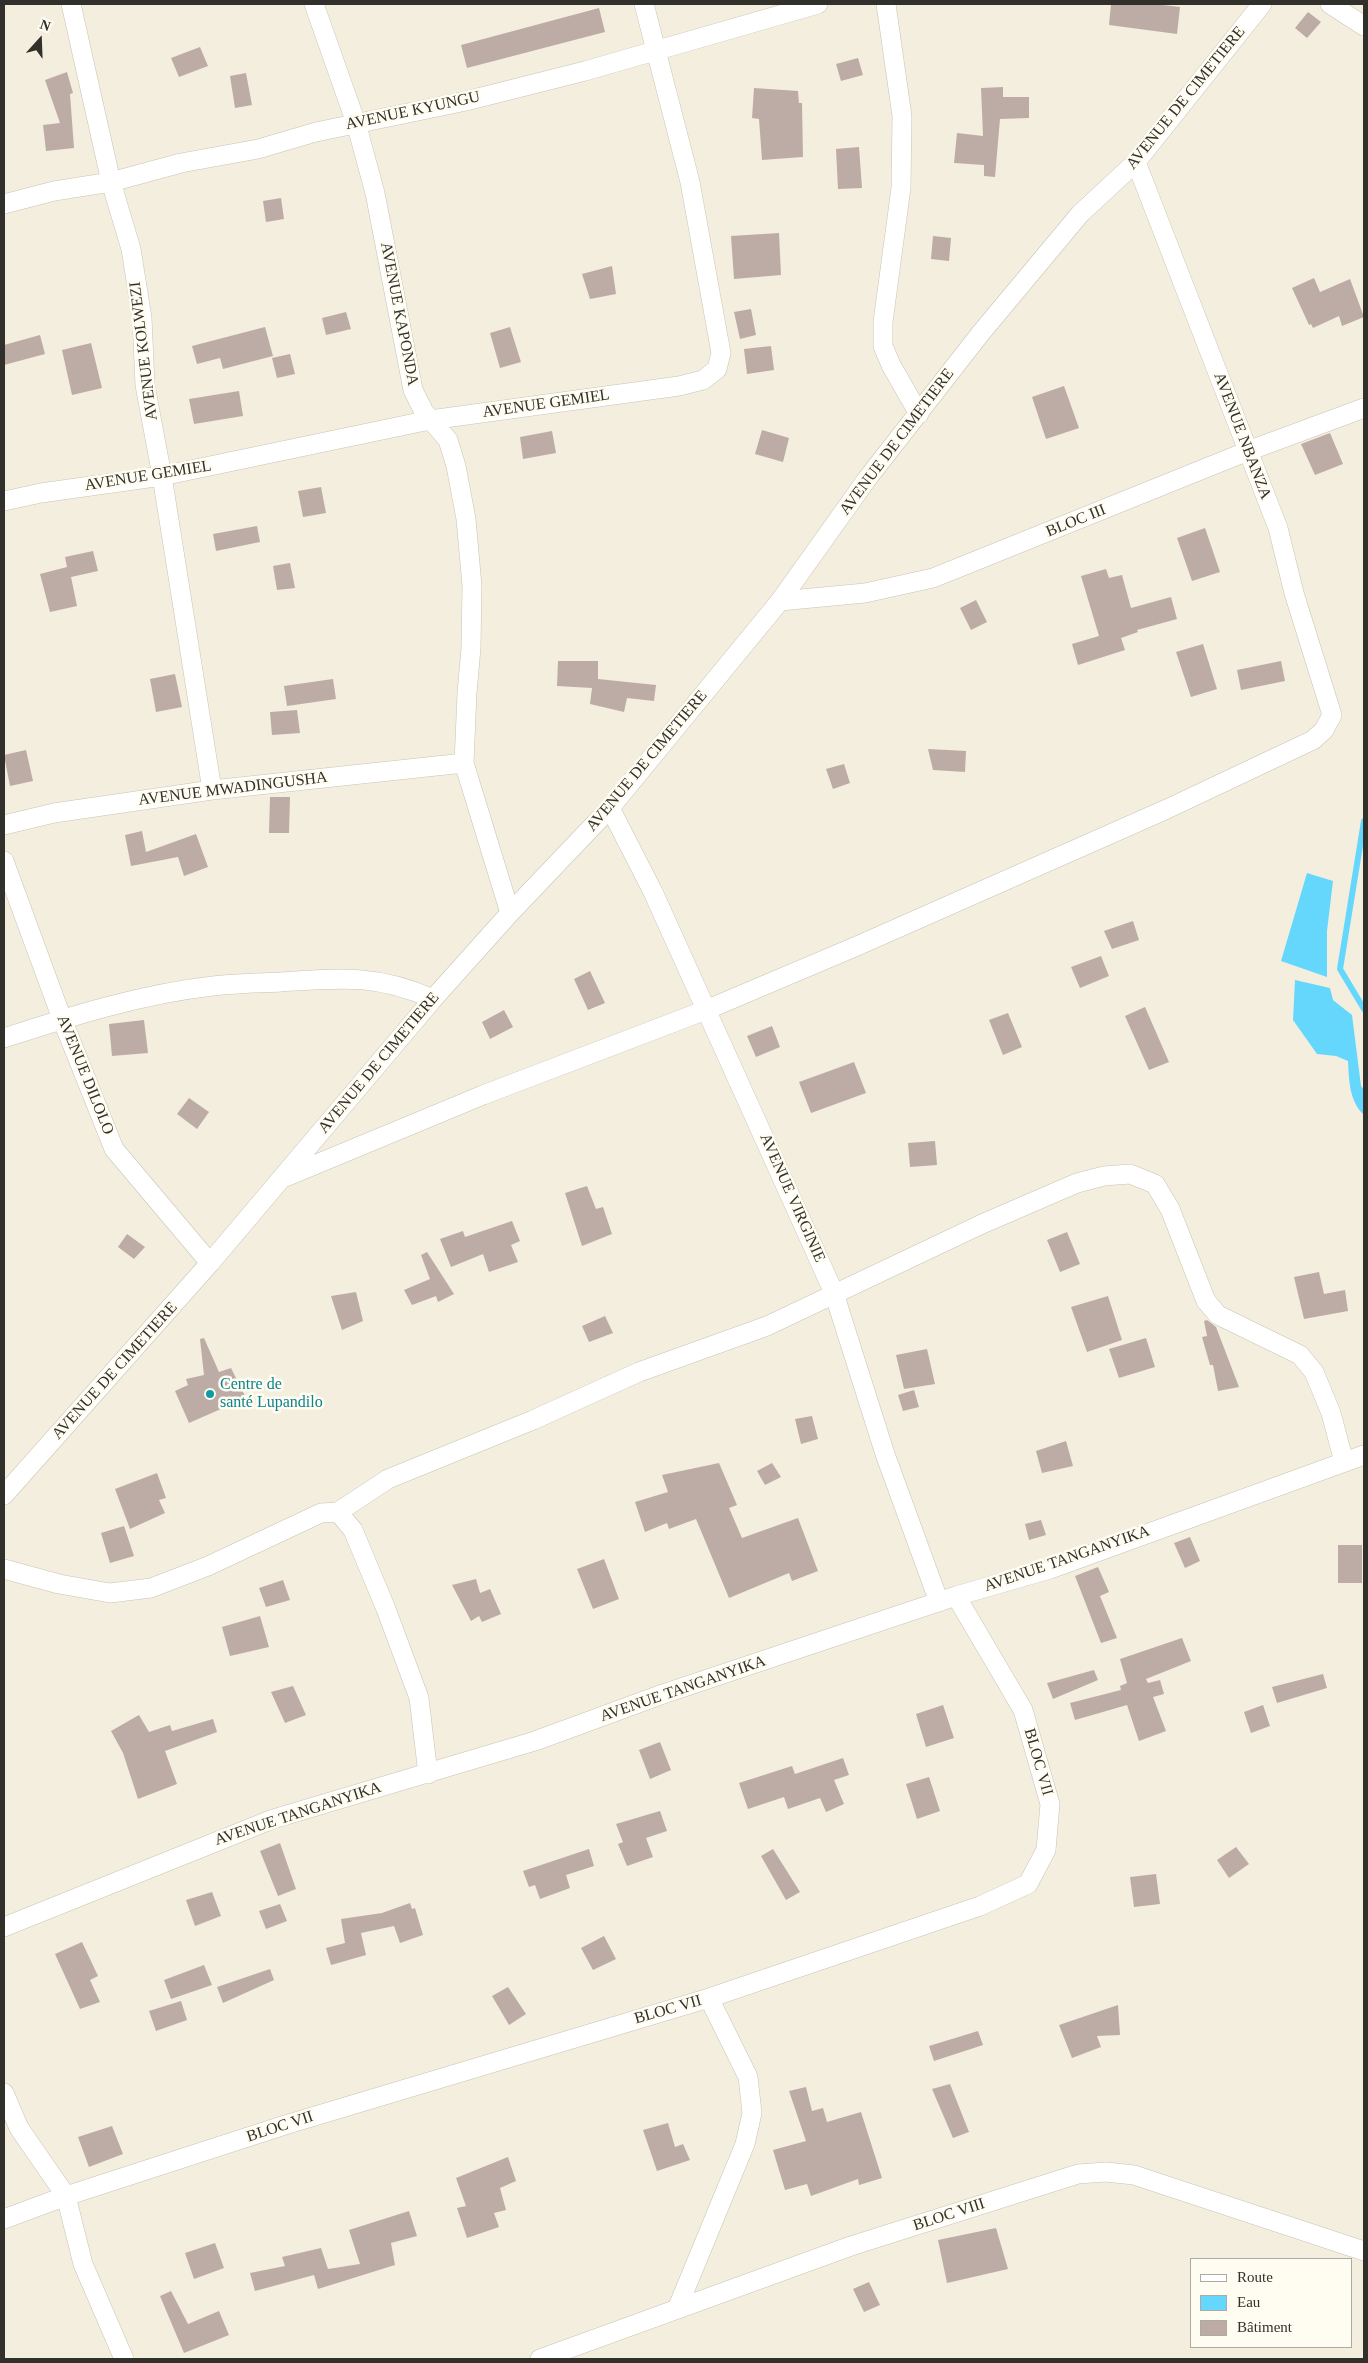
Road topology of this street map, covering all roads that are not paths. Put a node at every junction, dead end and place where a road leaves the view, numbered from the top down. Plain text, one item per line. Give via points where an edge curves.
1 (71, 4) edge
2 (314, 4) edge
3 (644, 4) edge
4 (818, 4) edge
5 (886, 4) edge
6 (1262, 4) edge
7 (1330, 4) edge
8 (1364, 26) edge
9 (657, 49) junction
10 (356, 123) junction
11 (1136, 162) junction
12 (111, 182) junction
13 (4, 204) edge
14 (1364, 408) edge
15 (919, 414) junction
16 (430, 420) junction
17 (1248, 451) junction
18 (162, 476) junction
19 (4, 501) edge
20 (780, 601) junction
21 (464, 763) junction
22 (212, 790) junction
23 (610, 808) junction
24 (4, 825) edge
25 (4, 861) edge
26 (510, 912) junction
27 (433, 998) junction
28 (706, 1010) junction
29 (62, 1019) junction
30 (4, 1038) edge
31 (280, 1180) junction
32 (210, 1263) junction
33 (834, 1293) junction
34 (1364, 1455) edge
35 (1344, 1462) junction
36 (4, 1495) edge
37 (338, 1512) junction
38 (4, 1569) edge
39 (948, 1599) junction
40 (428, 1774) junction
41 (4, 1926) edge
42 (709, 1998) junction
43 (4, 2094) edge
44 (66, 2196) junction
45 (4, 2219) edge
46 (1364, 2252) edge
47 (676, 2309) junction
48 (124, 2359) edge
49 (540, 2359) edge

1 - 12 street, AVENUE KOLWEZI
2 - 10 street, AVENUE KAPONDA
3 - 9 street, AVENUE GEMIEL
4 - 9 street, AVENUE KYUNGU
5 - 15 street via 902,116 901,188 883,322 883,346 890,365
6 - 11 street, AVENUE DE CIMETIERE
7 - 8 street
9 - 10 street, AVENUE KYUNGU via 484,96
9 - 16 street, AVENUE GEMIEL via 690,182 721,353 717,369 703,380 679,386
10 - 12 street, AVENUE KYUNGU
10 - 16 street, AVENUE KAPONDA via 375,193 413,390
11 - 15 street, AVENUE DE CIMETIERE via 1074,221 980,334
11 - 17 street, AVENUE NBANZA
12 - 13 street, AVENUE KYUNGU via 54,191
12 - 18 street, AVENUE KOLWEZI via 130,249 142,318 145,385
14 - 17 street, BLOC III
15 - 20 street, AVENUE DE CIMETIERE via 867,479
16 - 18 street, AVENUE GEMIEL
16 - 21 street, AVENUE KAPONDA via 448,440 466,519 472,586 472,639
17 - 20 street, BLOC III via 933,578 865,593
17 - 28 street, AVENUE NBANZA via 1278,528 1294,593 1332,715 1324,730 1313,740 1167,809
18 - 19 street, AVENUE GEMIEL
18 - 22 street, AVENUE KOLWEZI
20 - 23 street, AVENUE DE CIMETIERE
21 - 22 street, AVENUE MWADINGUSHA
21 - 26 street
22 - 24 street, AVENUE MWADINGUSHA via 54,813
23 - 26 street, AVENUE DE CIMETIERE
23 - 28 street, AVENUE VIRGINIE via 653,892
25 - 29 street, AVENUE DILOLO
26 - 27 street, AVENUE DE CIMETIERE
27 - 29 street via 406,987 374,980 333,978 213,986 149,997
27 - 31 street, AVENUE DE CIMETIERE
28 - 31 street via 483,1095
28 - 33 street, AVENUE VIRGINIE
29 - 30 street
29 - 32 street, AVENUE DILOLO via 114,1149
31 - 32 street, AVENUE DE CIMETIERE
32 - 36 street, AVENUE DE CIMETIERE
33 - 35 street via 1077,1183 1130,1174 1155,1184 1170,1209 1206,1301 1218,1315 1300,1355 1314,1372 1331,1413
33 - 37 street via 766,1326 639,1372 533,1420 388,1479
33 - 39 street, AVENUE VIRGINIE via 885,1454
34 - 35 street, AVENUE TANGANYIKA
35 - 39 street, AVENUE TANGANYIKA via 1050,1569
37 - 38 street via 321,1513 208,1566 151,1588 110,1593
37 - 40 street via 354,1530 419,1698
39 - 40 street, AVENUE TANGANYIKA via 663,1694 535,1741
39 - 42 street, BLOC VII via 1023,1710 1050,1804 1046,1850 1028,1884 980,1906
40 - 41 street, AVENUE TANGANYIKA via 273,1819
42 - 44 street, BLOC VII via 295,2122
42 - 47 street via 748,2077 752,2113 745,2144
43 - 44 street via 19,2128
44 - 45 street, BLOC VII
44 - 48 street via 83,2264
46 - 47 street, BLOC VIII via 1134,2175 1078,2174 851,2246
47 - 49 street, BLOC VIII

